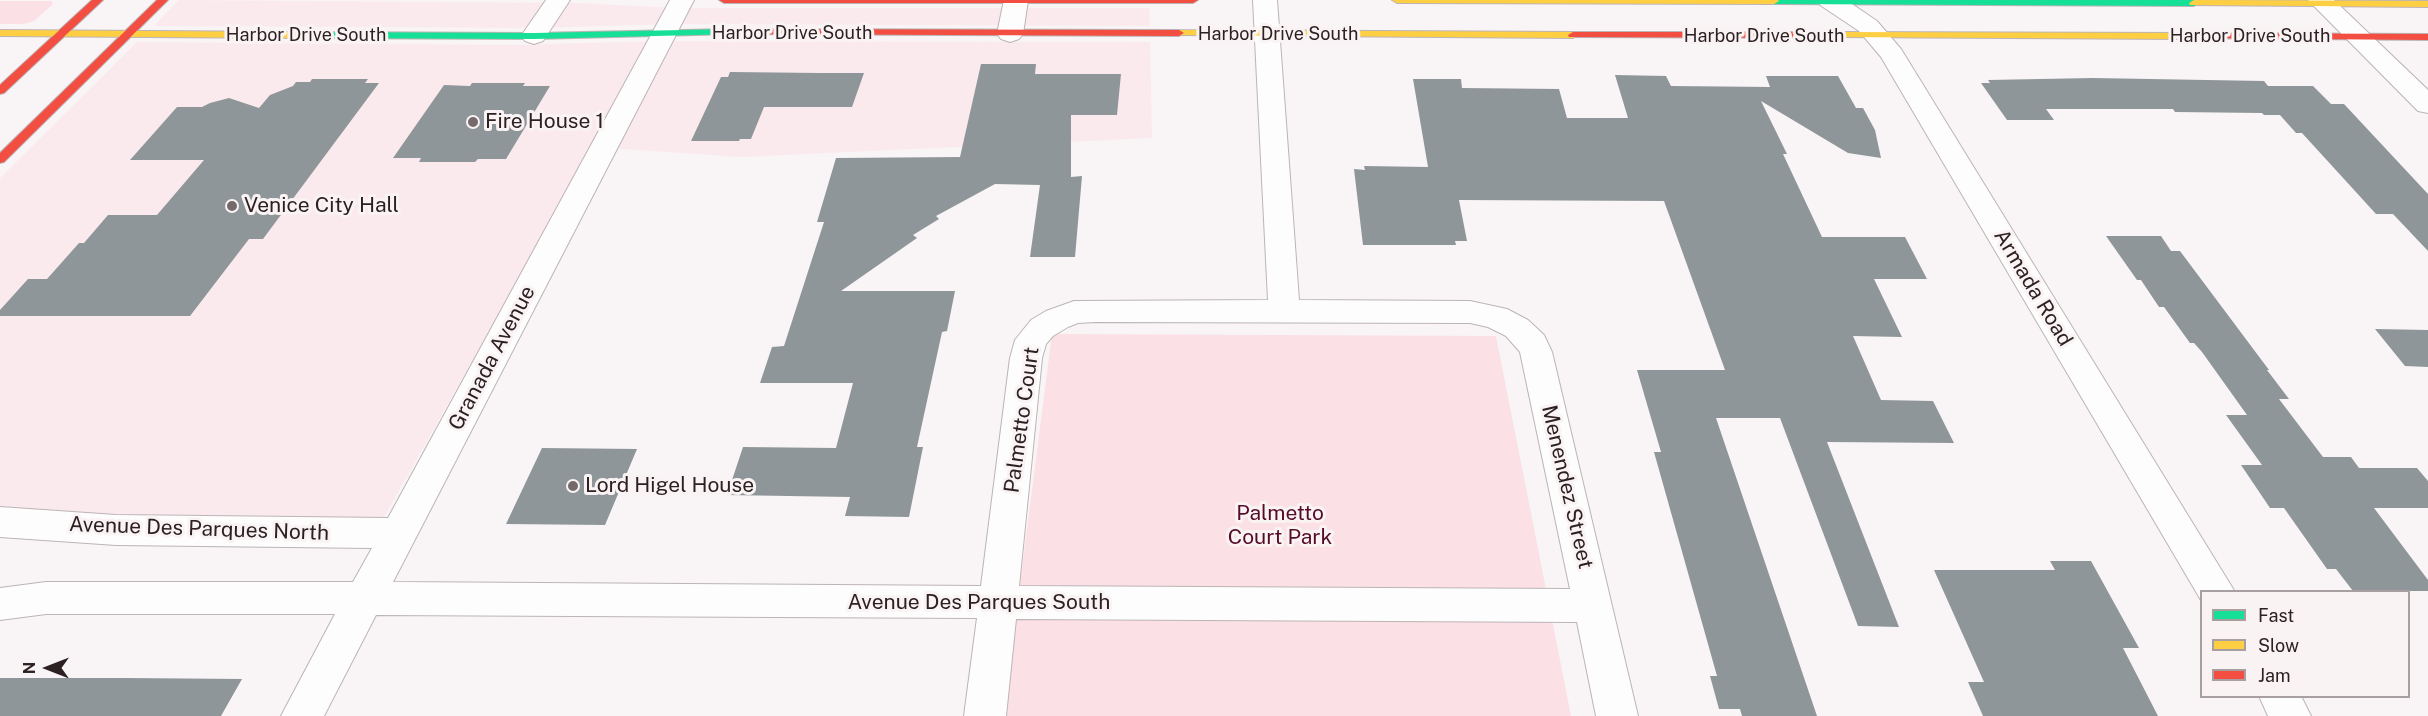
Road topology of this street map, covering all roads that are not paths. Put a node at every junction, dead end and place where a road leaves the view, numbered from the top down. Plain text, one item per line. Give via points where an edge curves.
1 (98, 0) edge
2 (163, 0) edge
3 (558, 0) edge
4 (682, 0) edge
5 (724, 0) edge
6 (1016, 0) edge
7 (1193, 0) edge
8 (1265, 0) edge
9 (1397, 0) edge
10 (1830, 1) edge
11 (2322, 2) edge
12 (2428, 4) edge
13 (665, 32) junction
14 (0, 33) edge
15 (63, 33) junction
16 (129, 34) junction
17 (1010, 34) junction
18 (1267, 34) junction
19 (534, 36) junction
20 (1879, 36) junction
21 (2357, 37) junction
22 (2428, 37) edge
23 (0, 91) edge
24 (2428, 105) edge
25 (0, 159) edge
26 (1284, 311) junction
27 (1456, 312) joint
28 (0, 522) edge
29 (399, 533) junction
30 (2215, 590) edge
31 (364, 599) junction
32 (999, 603) junction
33 (0, 604) edge
34 (1593, 606) junction
35 (2280, 698) edge
36 (302, 716) edge
37 (984, 716) edge
38 (1617, 716) edge
39 (2290, 716) edge

1 - 15 street
2 - 16 street
3 - 19 street
4 - 13 street, Granada Avenue
5 - 6 street, Harbor Drive South
6 - 7 street, Harbor Drive South
6 - 17 street
8 - 18 street
9 - 10 street, Harbor Drive South
10 - 11 street, Harbor Drive South
10 - 20 street, Armada Road via 1858,17
11 - 12 street, Harbor Drive South
11 - 21 street
13 - 17 street, Harbor Drive South
13 - 19 street, Harbor Drive South
13 - 29 street, Granada Avenue
14 - 15 street, Harbor Drive South
15 - 16 street, Harbor Drive South
15 - 23 street
16 - 19 street, Harbor Drive South
16 - 25 street
17 - 18 street, Harbor Drive South
18 - 20 street, Harbor Drive South
18 - 26 street
20 - 21 street, Harbor Drive South
20 - 30 street, Armada Road
21 - 22 street, Harbor Drive South
21 - 24 street
26 - 27 street, Palmetto Court
26 - 32 street, Palmetto Court via 1074,312 1042,328 1031,340 1026,358
27 - 34 street, Menendez Street via 1496,317 1517,328 1532,343
28 - 29 street, Avenue Des Parques North via 116,530
29 - 31 street, Granada Avenue
31 - 32 street, Avenue Des Parques South
31 - 33 street via 46,598
31 - 36 street, Granada Avenue
32 - 34 street, Avenue Des Parques South
32 - 37 street, Palmetto Court
34 - 38 street, Menendez Street
35 - 39 street

